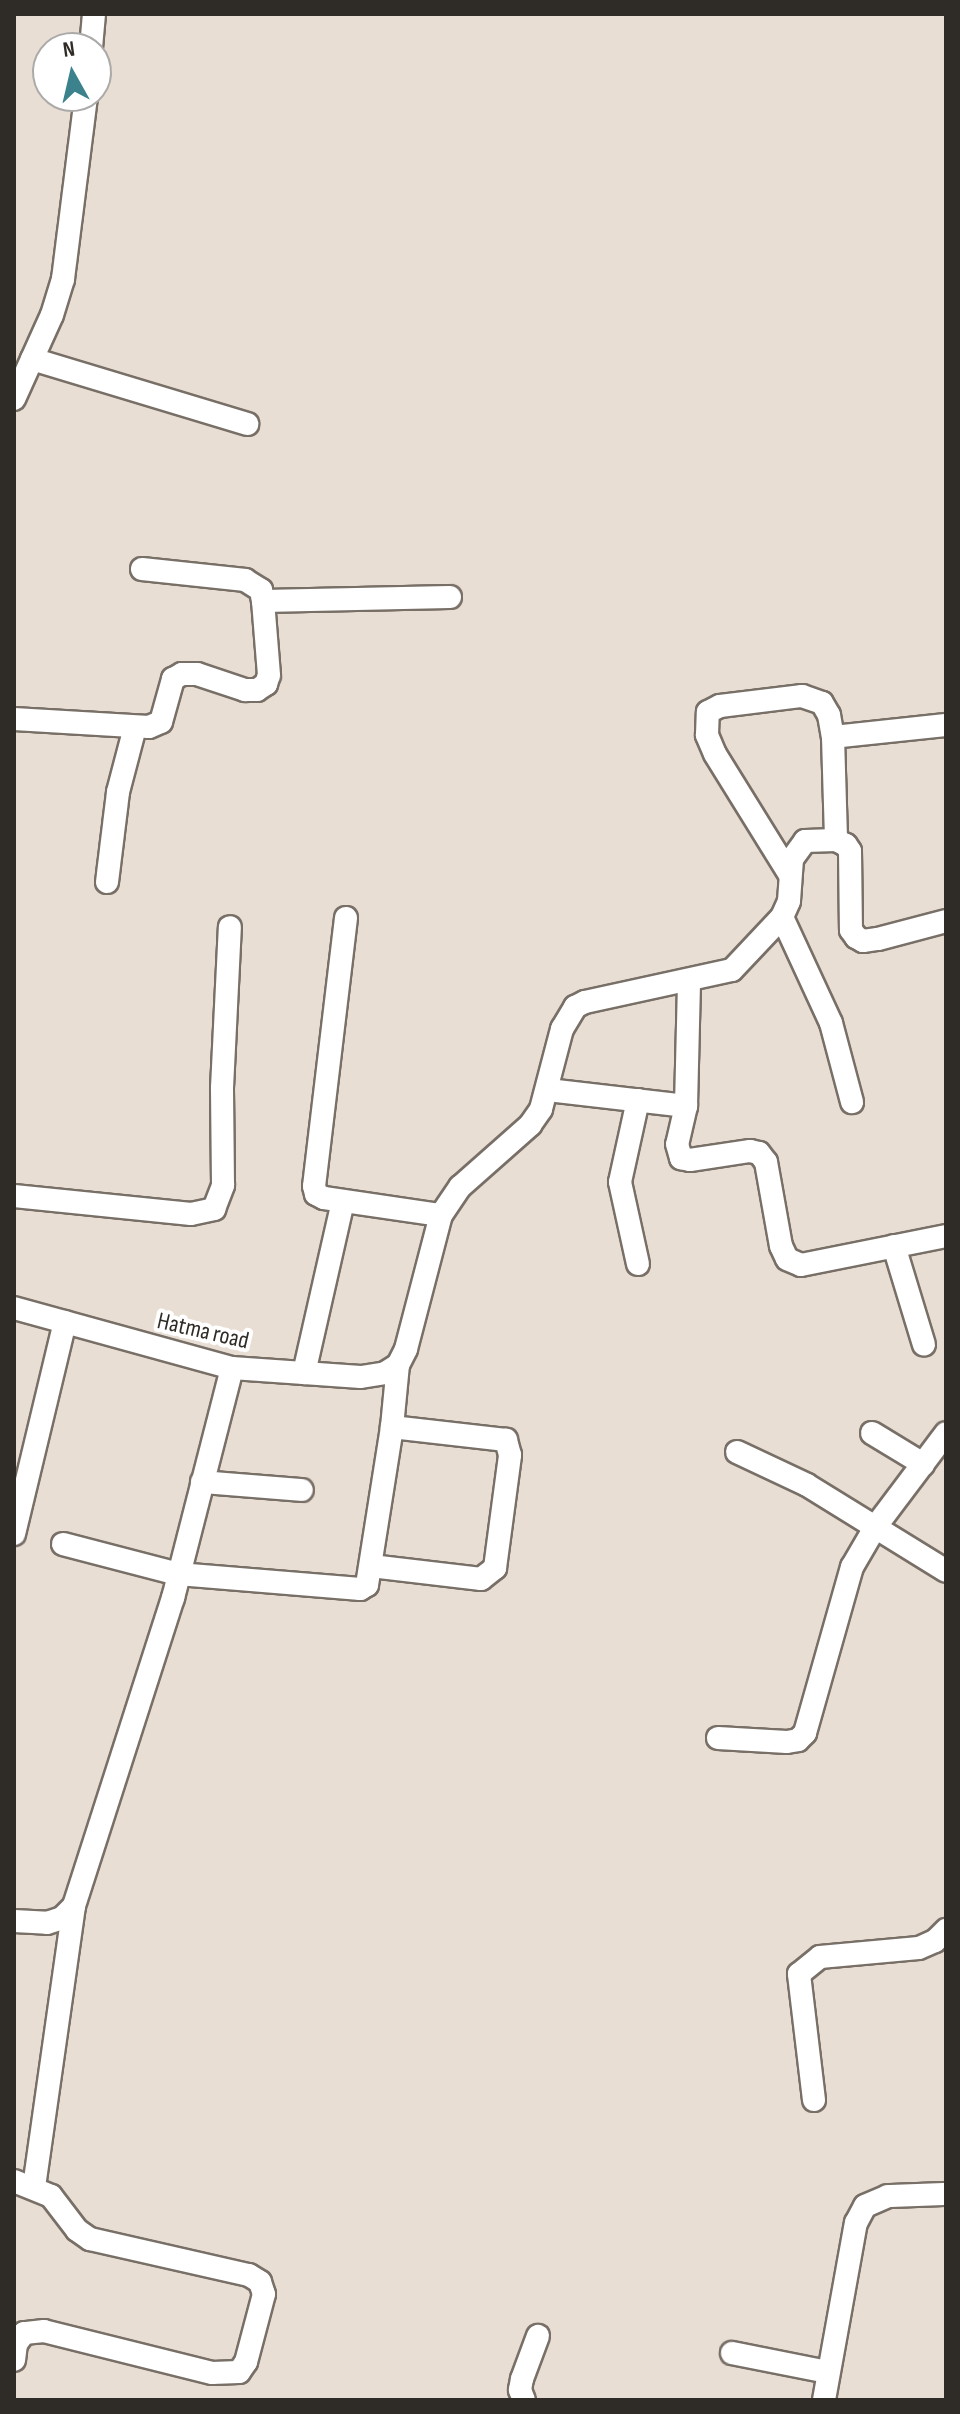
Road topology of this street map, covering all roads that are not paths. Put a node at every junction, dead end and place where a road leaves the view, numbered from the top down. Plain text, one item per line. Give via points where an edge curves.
1 (84, 112) edge
2 (32, 359) junction
3 (14, 399) edge
4 (247, 424) dead end
5 (142, 569) dead end
6 (450, 597) dead end
7 (263, 601) junction
8 (14, 719) edge
9 (946, 725) edge
10 (135, 727) junction
11 (833, 737) junction
12 (836, 840) junction
13 (790, 875) junction
14 (107, 882) dead end
15 (782, 917) junction
16 (346, 918) dead end
17 (946, 921) edge
18 (230, 927) dead end
19 (689, 981) junction
20 (548, 1090) junction
21 (638, 1100) junction
22 (852, 1102) dead end
23 (686, 1106) junction
24 (14, 1196) edge
25 (343, 1201) junction
26 (441, 1215) junction
27 (946, 1236) edge
28 (894, 1246) junction
29 (638, 1264) dead end
30 (14, 1308) edge
31 (65, 1322) junction
32 (924, 1345) dead end
33 (232, 1368) junction
34 (392, 1369) junction
35 (304, 1373) junction
36 (392, 1427) junction
37 (872, 1433) dead end
38 (946, 1433) edge
39 (737, 1452) dead end
40 (923, 1464) junction
41 (202, 1482) junction
42 (302, 1490) dead end
43 (876, 1526) junction
44 (14, 1534) edge
45 (63, 1544) dead end
46 (371, 1566) junction
47 (946, 1571) edge
48 (178, 1574) junction
49 (718, 1738) dead end
50 (74, 1906) junction
51 (14, 1921) edge
52 (946, 1930) edge
53 (814, 2100) dead end
54 (24, 2184) edge
55 (946, 2194) edge
56 (538, 2336) dead end
57 (732, 2353) dead end
58 (14, 2360) edge
59 (828, 2372) junction
60 (524, 2400) edge
61 (824, 2400) edge

1 - 2 street via 63,279
2 - 3 street
2 - 4 street
5 - 7 street via 245,580 261,590
6 - 7 street
7 - 10 street via 266,684 245,690 182,674 173,679 161,722
8 - 10 street
9 - 11 street
10 - 14 street via 118,792
11 - 12 street
11 - 13 street via 822,703 802,696 708,712 707,735 715,754
12 - 13 street via 805,841 795,849
12 - 17 street via 850,851 851,930 856,937 878,939
13 - 15 street
15 - 19 street via 732,970
15 - 22 street via 831,1023
16 - 25 street via 314,1186 316,1194
18 - 24 street via 223,1185 214,1209 191,1214
19 - 20 street via 575,1007 562,1029
19 - 23 street
20 - 21 street
20 - 26 street via 530,1125 460,1187
21 - 23 street
21 - 29 street via 620,1182
23 - 28 street via 677,1144 681,1158 750,1151 766,1162 787,1259 801,1265
25 - 26 street
25 - 35 street
26 - 34 street via 406,1349
27 - 28 street
28 - 32 street
30 - 31 street, Hatma road
31 - 33 street, Hatma road
31 - 44 street
33 - 35 street, Hatma road
33 - 41 street
34 - 35 street, Hatma road via 361,1377
34 - 36 street
36 - 46 street
36 - 46 street via 506,1440 510,1455 495,1568 481,1579
37 - 40 street
38 - 40 street
39 - 43 street
40 - 43 street
41 - 42 street
41 - 48 street
43 - 47 street
43 - 49 street via 852,1567 805,1733 787,1742
45 - 48 street
46 - 48 street via 367,1585 360,1589
48 - 50 street
50 - 51 street via 47,1923
50 - 54 street
52 - 53 street via 919,1948 820,1957 799,1974
54 - 58 street via 51,2196 90,2239 249,2275 260,2282 264,2294 239,2372 212,2373 44,2331 24,2333
55 - 59 street via 888,2196 865,2206 856,2223
56 - 60 street via 522,2379
57 - 59 street
59 - 61 street

